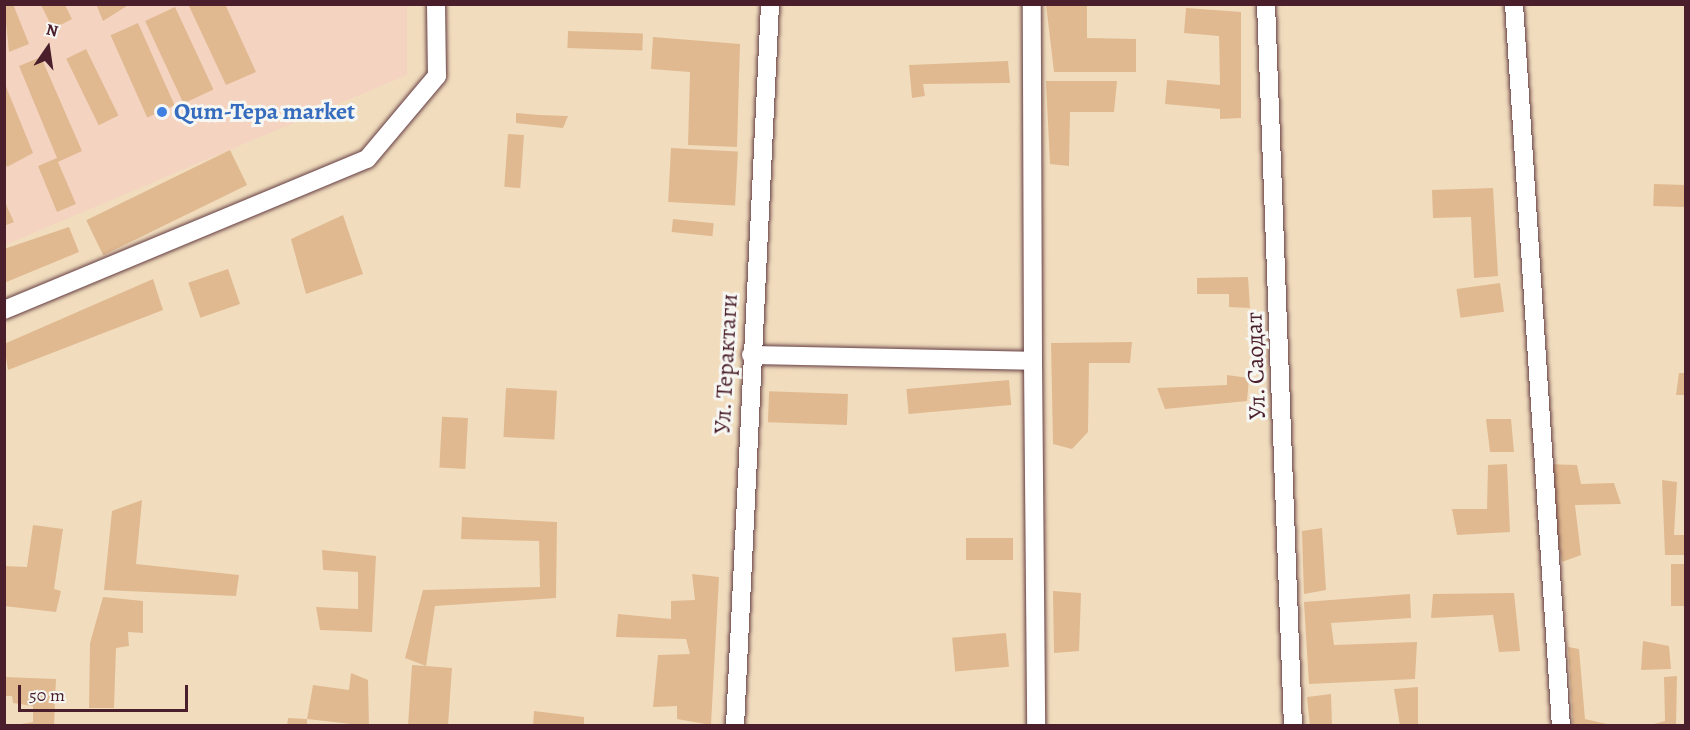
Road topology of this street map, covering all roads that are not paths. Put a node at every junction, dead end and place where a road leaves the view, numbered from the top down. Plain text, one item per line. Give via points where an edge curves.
1 (436, 4) edge
2 (770, 4) edge
3 (1032, 4) edge
4 (1266, 4) edge
5 (1514, 4) edge
6 (4, 310) edge
7 (751, 355) junction
8 (1033, 361) junction
9 (735, 726) edge
10 (1036, 726) edge
11 (1293, 726) edge
12 (1561, 726) edge

1 - 6 street via 437,76 367,159
2 - 7 street, Ул. Терактаги
3 - 8 street
4 - 11 street, Ул. Саодат
5 - 12 street
7 - 8 street
7 - 9 street, Ул. Терактаги
8 - 10 street

